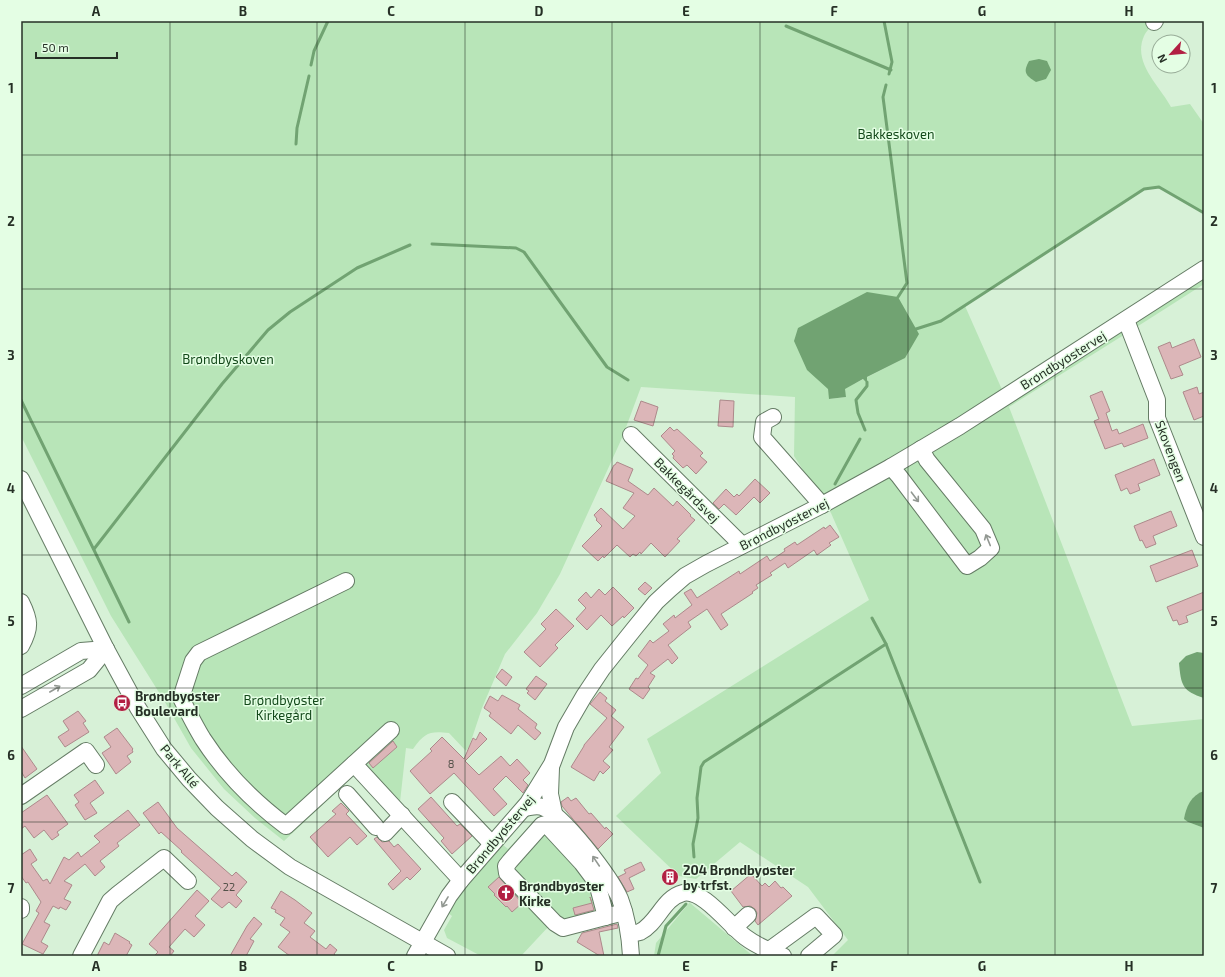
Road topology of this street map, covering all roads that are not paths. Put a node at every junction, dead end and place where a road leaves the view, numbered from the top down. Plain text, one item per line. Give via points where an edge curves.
1 (1204, 270) edge
2 (1126, 320) junction
3 (773, 416) dead end
4 (631, 435) dead end
5 (920, 449) junction
6 (891, 467) junction
7 (21, 479) edge
8 (822, 505) junction
9 (1204, 537) edge
10 (742, 546) junction
11 (346, 581) dead end
12 (21, 602) edge
13 (21, 646) edge
14 (106, 649) junction
15 (21, 686) edge
16 (21, 709) edge
17 (391, 730) dead end
18 (552, 764) junction
19 (96, 765) dead end
20 (358, 767) junction
21 (376, 786) junction
22 (21, 796) edge
23 (452, 802) dead end
24 (525, 808) junction
25 (554, 813) junction
26 (402, 815) junction
27 (492, 844) junction
28 (461, 880) junction
29 (188, 881) dead end
30 (21, 907) edge
31 (21, 910) edge
32 (624, 912) junction
33 (748, 915) dead end
34 (606, 917) junction
35 (739, 932) junction
36 (628, 934) junction
37 (418, 949) edge
38 (776, 954) edge
39 (81, 956) edge
40 (447, 956) edge
41 (631, 956) edge
42 (809, 956) edge

1 - 2 street, Brøndbyøstervej
2 - 5 street, Brøndbyøstervej
2 - 9 street, Skovengen via 1157,400 1157,418
3 - 8 street via 764,422 762,437
4 - 10 street, Bakkegårdsvej
5 - 6 street, Brøndbyøstervej
6 -> 5 street via 967,566 980,558 991,548 983,529
6 - 8 street, Brøndbyøstervej
7 - 14 street, Park Allé
8 - 10 street, Brøndbyøstervej
10 - 18 street, Brøndbyøstervej via 685,576 656,602 602,669 584,696 566,727
11 - 20 street via 199,653 193,661 181,698 203,739 228,772 286,826
12 - 13 street via 28,616 26,637
14 - 15 street via 81,651
16 -> 14 street via 89,670
14 - 37 street, Park Allé via 164,749 217,808 252,839 290,867
17 - 20 street
18 - 24 street, Brøndbyøstervej
18 - 25 street via 550,794
19 - 22 street via 86,751
20 - 21 street, Brøndbyøstervej
21 - 26 street, Brøndbyøstervej
21 - 26 street via 352,799 381,830
23 - 27 street
24 - 25 street via 543,807
24 - 27 street, Brøndbyøstervej
32 -> 25 street via 609,880 592,855
26 - 28 street, Brøndbyøstervej
27 - 28 street, Brøndbyøstervej
28 -> 37 street, Brøndbyøstervej
29 - 39 street via 164,858 110,902
30 - 31 street
32 - 34 street
32 - 36 street
33 - 35 street
34 - 34 street via 597,883 582,862 546,824 542,825 506,866 507,873 555,923 563,928
35 - 36 street via 701,896 691,892 672,898 646,928
35 - 38 street via 754,944
36 - 41 street
37 - 40 street, Park Allé
38 - 42 street via 816,916 834,935

